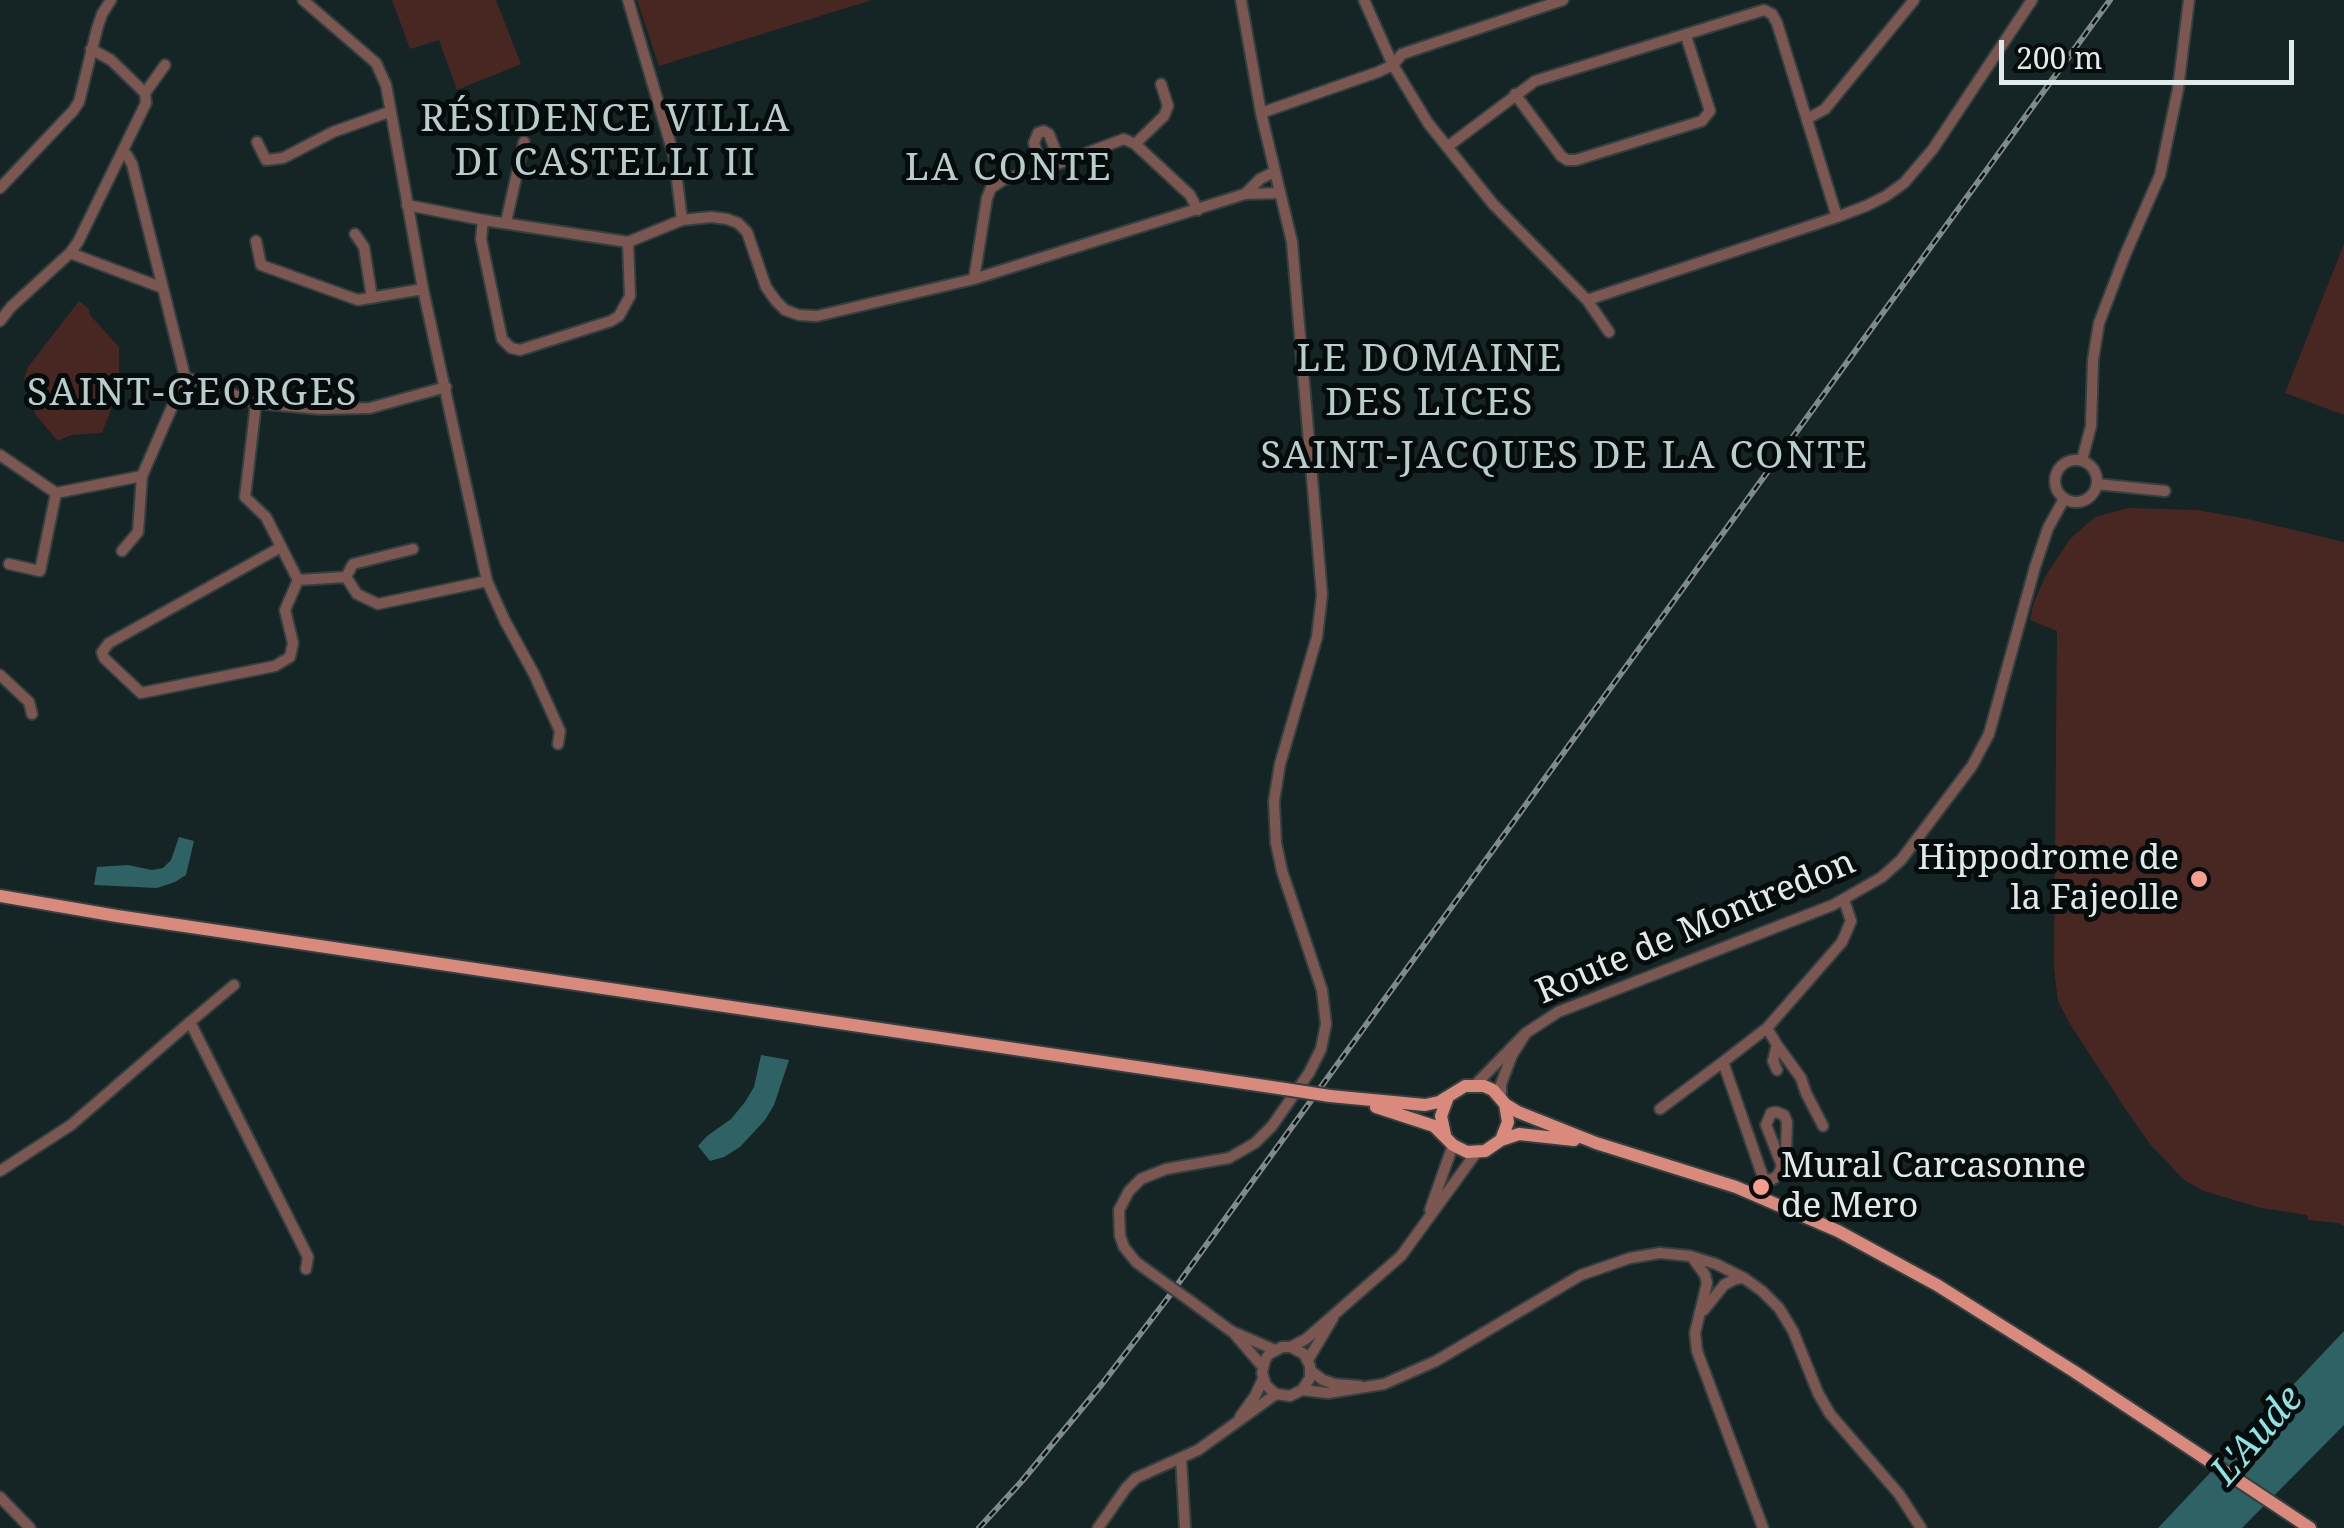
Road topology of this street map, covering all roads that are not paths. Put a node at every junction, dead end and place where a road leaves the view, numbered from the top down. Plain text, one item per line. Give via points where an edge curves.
1 (111, 0) edge
2 (303, 0) edge
3 (628, 0) edge
4 (1241, 0) edge
5 (1364, 0) edge
6 (1563, 0) edge
7 (1914, 0) edge
8 (2032, 0) edge
9 (2190, 0) edge
10 (1527, 5) edge
11 (1686, 36) junction
12 (92, 49) junction
13 (165, 65) dead end
14 (1392, 65) junction
15 (1161, 84) dead end
16 (145, 94) junction
17 (1516, 94) junction
18 (389, 112) junction
19 (1261, 113) junction
20 (1807, 120) junction
21 (257, 142) dead end
22 (524, 142) dead end
23 (1135, 144) junction
24 (1447, 147) junction
25 (122, 152) junction
26 (1060, 163) junction
27 (1042, 168) junction
28 (1274, 172) junction
29 (1257, 182) junction
30 (0, 188) edge
31 (1280, 193) junction
32 (1245, 194) junction
33 (1262, 194) junction
34 (407, 205) junction
35 (1198, 210) junction
36 (1837, 217) junction
37 (483, 220) junction
38 (682, 220) junction
39 (506, 222) junction
40 (355, 234) dead end
41 (256, 241) dead end
42 (628, 242) junction
43 (70, 253) junction
44 (974, 279) junction
45 (163, 288) junction
46 (423, 289) junction
47 (372, 298) junction
48 (1587, 300) junction
49 (0, 321) edge
50 (1609, 332) dead end
51 (185, 377) junction
52 (446, 387) junction
53 (256, 403) junction
54 (0, 455) edge
55 (2082, 460) junction
56 (142, 476) junction
57 (2097, 484) junction
58 (2165, 490) dead end
59 (56, 493) junction
60 (2064, 499) junction
61 (280, 547) junction
62 (413, 549) dead end
63 (122, 551) dead end
64 (9, 564) dead end
65 (346, 577) junction
66 (298, 580) junction
67 (487, 581) junction
68 (0, 675) edge
69 (32, 714) dead end
70 (558, 744) dead end
71 (0, 898) edge
72 (1844, 900) junction
73 (234, 985) dead end
74 (190, 1022) junction
75 (1768, 1028) junction
76 (1526, 1033) junction
77 (1777, 1045) junction
78 (1723, 1062) junction
79 (1778, 1070) dead end
80 (1475, 1085) junction
81 (1330, 1096) junction
82 (1448, 1098) junction
83 (1503, 1100) junction
84 (1660, 1109) dead end
85 (1823, 1126) dead end
86 (1449, 1140) junction
87 (1501, 1140) junction
88 (1596, 1143) junction
89 (1476, 1153) junction
90 (1782, 1166) dead end
91 (0, 1172) edge
92 (1426, 1222) junction
93 (1690, 1256) junction
94 (1722, 1266) junction
95 (306, 1269) dead end
96 (1744, 1278) junction
97 (1707, 1283) junction
98 (1724, 1286) junction
99 (1334, 1316) junction
100 (1699, 1320) junction
101 (1231, 1330) junction
102 (1290, 1347) junction
103 (1275, 1350) junction
104 (1262, 1366) junction
105 (1309, 1366) junction
106 (1263, 1379) junction
107 (1361, 1386) junction
108 (1302, 1390) junction
109 (1276, 1394) junction
110 (1232, 1426) junction
111 (1182, 1458) junction
112 (0, 1497) edge
113 (30, 1528) edge
114 (1098, 1528) edge
115 (1185, 1528) edge
116 (1762, 1528) edge
117 (1921, 1528) edge
118 (2310, 1528) edge

1 - 12 street
2 - 18 street via 376,64
3 - 38 street via 674,156
4 - 19 street
5 - 14 street
6 - 10 street
7 - 20 street via 1825,110
8 - 36 street via 1918,168 1886,196
9 - 55 street via 2160,175 2098,326
10 - 14 street via 1402,54
11 - 17 street via 1535,81
11 - 17 street via 1710,110 1702,121 1568,160
11 - 20 street via 1764,10 1772,14
12 - 16 street
12 - 30 street via 79,102
13 - 16 street
14 - 19 street
14 - 24 street
15 - 23 street via 1164,116
16 - 25 street
17 - 24 street
18 - 21 street via 283,158 266,160
18 - 34 street
19 - 28 street
20 - 36 street
22 - 39 street
23 - 26 street via 1124,140
23 - 35 street via 1190,194
24 - 48 street
25 - 43 street
25 - 45 street via 132,164
26 - 27 street
26 - 27 street via 1044,131 1034,143
27 - 44 street via 991,188
28 - 29 street
28 - 31 street
29 - 32 street
29 - 33 street
31 - 33 street
31 - 101 street, bridge via 1294,261 1322,595 1317,637 1280,764 1276,843 1322,990 1326,1024 1309,1073 1254,1143 1228,1158 1140,1179 1119,1210 1120,1236 1136,1262
32 - 33 street
32 - 35 street
34 - 37 street
34 - 46 street
35 - 44 street
36 - 48 street
37 - 39 street
37 - 42 street via 481,240 502,339 520,350 619,316 630,296
38 - 42 street
38 - 44 street via 711,217 738,224 766,287 799,315
39 - 42 street
40 - 47 street via 364,248
41 - 47 street via 261,266 358,300
43 - 45 street
43 - 49 street
45 - 51 street
46 - 47 street
46 - 52 street
48 - 50 street
51 - 53 street
51 - 56 street
52 - 53 street via 370,408
52 - 67 street
53 - 61 street via 244,497 262,512
54 - 59 street
55 - 57 street via 2094,469
55 - 60 street via 2058,468 2054,484
56 - 59 street
56 - 63 street via 138,532
57 - 58 street
57 - 60 street via 2085,500
59 - 64 street via 40,571
60 - 72 street, Route de Montredon via 2048,528 1993,721 1972,766 1901,860
61 - 66 street
61 - 66 street via 109,643 104,658 140,693 275,666 290,657 285,610
62 - 65 street via 354,564
65 - 66 street
65 - 67 street via 357,594 378,604
67 - 70 street via 560,731
68 - 69 street
71 - 81 main road, bridge
72 - 75 street via 1851,921 1842,942
72 - 76 street, Route de Montredon via 1558,1012
73 - 74 street
74 - 91 street via 72,1125
74 - 95 street via 308,1258
75 - 77 street
75 - 78 street
76 - 80 street, Route de Montredon
76 - 83 street via 1501,1084
77 - 79 street via 1772,1061
77 - 85 street via 1802,1078
78 - 84 street
78 - 90 street via 1764,1180
80 - 82 main road
80 - 83 main road
81 - 82 main road via 1425,1105
81 - 86 main road via 1434,1126
82 - 86 main road via 1441,1116
83 - 87 main road via 1508,1122
83 - 88 main road
86 - 89 main road
86 - 92 street
87 - 88 main road via 1534,1134
87 - 89 main road
88 - 118 main road via 1736,1188 1838,1231 1937,1285
89 - 92 street
92 - 99 street via 1400,1256
93 - 94 street
93 - 97 street
93 - 107 street via 1606,1264 1436,1361 1384,1384
94 - 96 street
94 - 97 street
94 - 98 street
96 - 98 street
96 - 117 street via 1779,1308 1830,1414
97 - 100 street
98 - 100 street
99 - 102 street
99 - 105 street
100 - 116 street via 1697,1351
101 - 103 street
101 - 104 street
102 - 103 street
102 - 105 street
103 - 104 street
104 - 106 street
105 - 107 street via 1323,1380
105 - 108 street
106 - 109 street
106 - 110 street
107 - 108 street
108 - 109 street
109 - 110 street
110 - 111 street
111 - 114 street via 1136,1478
111 - 115 street
112 - 113 street

